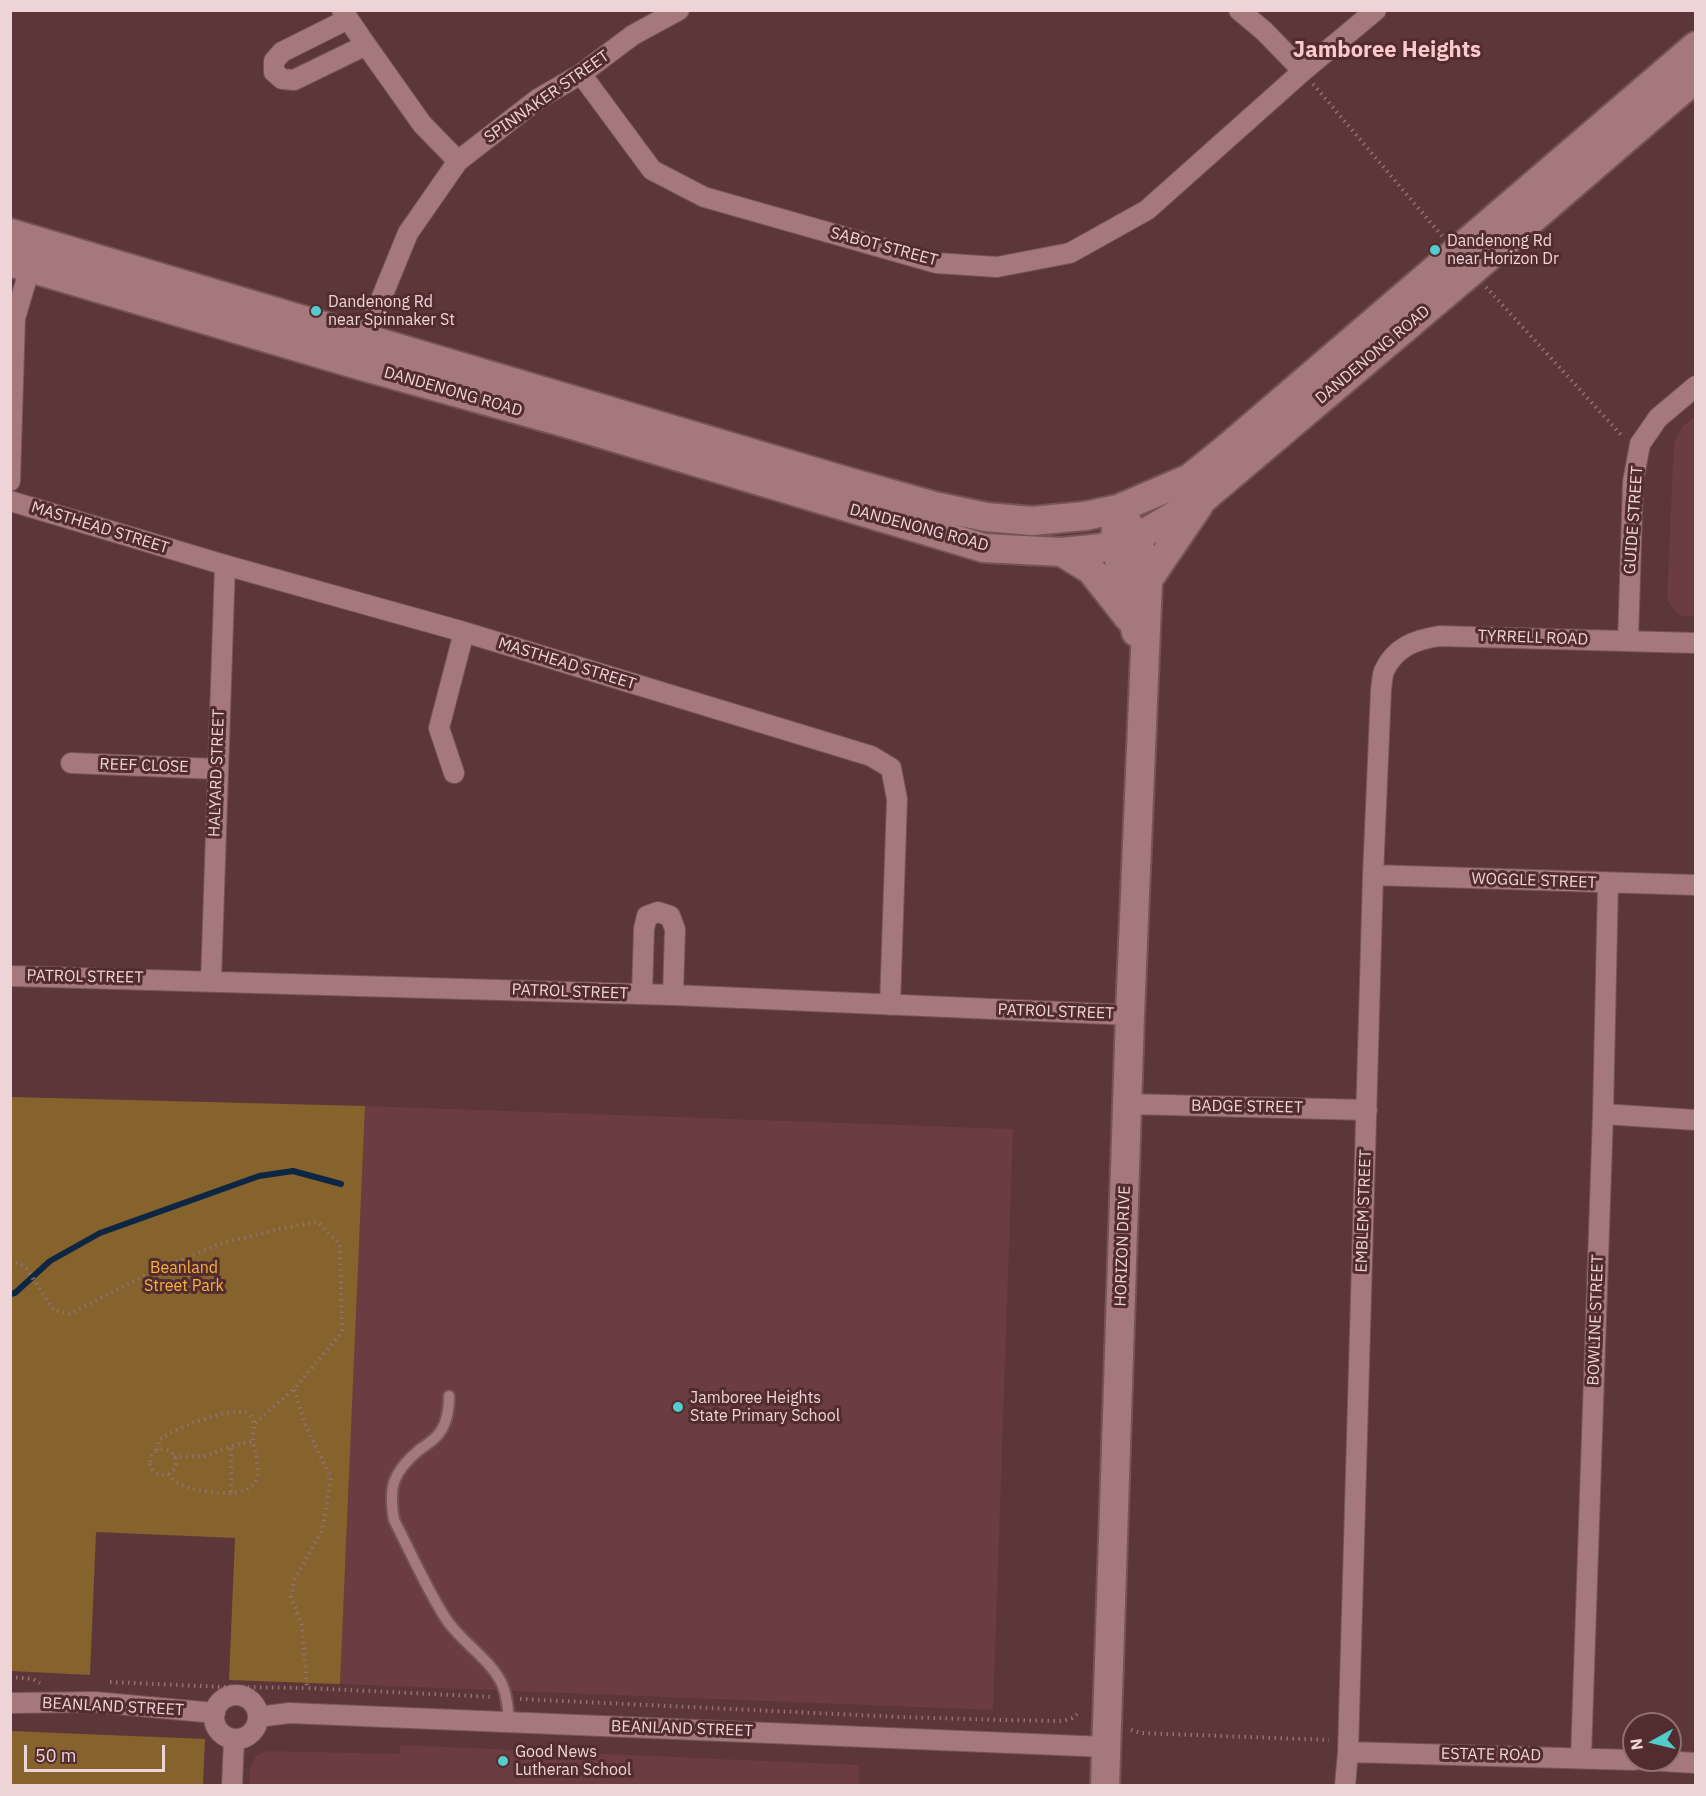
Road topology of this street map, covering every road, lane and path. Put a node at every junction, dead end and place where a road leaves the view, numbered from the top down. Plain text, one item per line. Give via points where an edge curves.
1 (679, 10) edge
2 (1239, 10) edge
3 (1376, 10) edge
4 (345, 15) edge
5 (366, 45) junction
6 (1695, 46) edge
7 (1303, 71) junction
8 (580, 74) junction
9 (1695, 78) edge
10 (458, 161) junction
11 (18, 235) edge
12 (1464, 262) junction
13 (20, 265) edge
14 (13, 310) edge
15 (364, 337) junction
16 (356, 364) junction
17 (1695, 386) edge
18 (11, 442) edge
19 (1641, 444) junction
20 (10, 481) edge
21 (1204, 498) junction
22 (10, 501) edge
23 (1118, 509) junction
24 (1126, 540) junction
25 (1062, 552) junction
26 (225, 565) junction
27 (1148, 580) junction
28 (1135, 626) junction
29 (464, 632) junction
30 (1628, 641) junction
31 (1695, 643) edge
32 (1384, 671) joint
33 (1142, 706) junction
34 (71, 763) dead end
35 (217, 769) junction
36 (454, 773) dead end
37 (1373, 875) junction
38 (1608, 883) junction
39 (1695, 885) edge
40 (10, 976) edge
41 (211, 981) junction
42 (642, 994) junction
43 (673, 995) junction
44 (890, 1005) junction
45 (1130, 1015) junction
46 (1128, 1104) junction
47 (1367, 1110) junction
48 (1604, 1114) junction
49 (1695, 1120) edge
50 (10, 1261) edge
51 (294, 1389) junction
52 (289, 1394) junction
53 (448, 1396) dead end
54 (298, 1402) junction
55 (254, 1424) junction
56 (254, 1442) junction
57 (231, 1447) junction
58 (157, 1450) junction
59 (174, 1457) junction
60 (168, 1474) junction
61 (231, 1492) junction
62 (10, 1677) edge
63 (110, 1682) dead end
64 (44, 1685) dead end
65 (307, 1688) junction
66 (507, 1698) junction
67 (10, 1703) edge
68 (215, 1713) junction
69 (1077, 1714) dead end
70 (258, 1717) junction
71 (509, 1722) junction
72 (1131, 1730) dead end
73 (234, 1739) junction
74 (1106, 1747) junction
75 (1348, 1747) junction
76 (1581, 1757) junction
77 (1622, 1759) edge
78 (232, 1785) edge
79 (1105, 1785) edge
80 (1345, 1785) edge

1 - 8 street, SPINNAKER STREET via 633,35
2 - 7 street
3 - 7 street, SABOT STREET
4 - 5 street
4 - 5 street via 282,52 274,61 274,72 282,79 294,80
5 - 10 street via 422,124
6 - 12 main road, DANDENONG ROAD
7 - 8 street, SABOT STREET via 1147,210 1070,253 998,267 936,263 704,197 652,170
7 - 12 path
8 - 10 street, SPINNAKER STREET via 538,99
9 - 12 main road, DANDENONG ROAD
10 - 15 street, SPINNAKER STREET via 408,233
11 - 13 street
11 - 15 main road, DANDENONG ROAD
12 - 19 path via 1623,437
12 - 21 main road, DANDENONG ROAD
12 - 23 main road, DANDENONG ROAD via 1190,478
13 - 14 street
13 - 16 main road, DANDENONG ROAD
14 - 18 street
15 - 16 street, SPINNAKER STREET
15 - 23 main road, DANDENONG ROAD via 934,506 986,517 1032,520
16 - 25 main road, DANDENONG ROAD via 984,548
17 - 19 street, GUIDE STREET via 1658,418
18 - 20 street
19 - 30 street, GUIDE STREET via 1633,482
21 - 24 main road, DANDENONG ROAD
21 - 27 main road
22 - 26 street, MASTHEAD STREET
23 - 24 main road, HORIZON DRIVE
24 - 25 main road, DANDENONG ROAD via 1101,548
24 - 27 main road, HORIZON DRIVE
24 - 28 main road, HORIZON DRIVE
25 - 28 main road via 1091,570
26 - 29 street, MASTHEAD STREET
26 - 35 street, HALYARD STREET
27 - 33 main road, HORIZON DRIVE
28 - 33 main road, HORIZON DRIVE
29 - 36 street via 439,728
29 - 44 street, MASTHEAD STREET via 871,756 891,768 897,799
30 - 31 street, TYRRELL ROAD
30 - 32 street, TYRRELL ROAD via 1439,636 1418,639 1397,652
32 - 37 street, EMBLEM STREET
33 - 45 main road, HORIZON DRIVE
34 - 35 street, REEF CLOSE
35 - 41 street, HALYARD STREET
37 - 38 street, WOGGLE STREET
37 - 47 street, EMBLEM STREET
38 - 39 street, WOGGLE STREET
38 - 48 street, BOWLINE STREET
40 - 41 street, PATROL STREET
41 - 42 street, PATROL STREET
42 - 43 street, PATROL STREET
42 - 43 street via 644,929 647,916 658,912 670,916 675,929
43 - 44 street, PATROL STREET
44 - 45 street, PATROL STREET
45 - 46 main road, HORIZON DRIVE
46 - 47 street, BADGE STREET
46 - 74 main road, HORIZON DRIVE
47 - 75 street, EMBLEM STREET
48 - 49 street
48 - 76 street, BOWLINE STREET
50 - 51 path via 25,1266 53,1310 70,1314 219,1244 318,1222 340,1245 342,1332
51 - 52 path
51 - 54 path
52 - 54 path
52 - 55 path
53 - 66 lane via 449,1411 438,1435 397,1472 392,1489 394,1520 452,1628 495,1672
54 - 65 path via 331,1478 322,1531 294,1580 291,1597 302,1626
55 - 56 path
55 - 58 path via 246,1413 221,1414 166,1434 159,1440
56 - 57 path
56 - 61 path via 256,1481 250,1489
57 - 59 path via 204,1456
57 - 61 path
58 - 59 path via 169,1451
58 - 60 path via 150,1465 159,1474
59 - 60 path via 174,1468
60 - 61 path via 191,1488
62 - 64 path via 33,1679
63 - 65 path
65 - 66 path
66 - 69 path via 888,1717 1062,1721
66 - 71 lane
67 - 68 street, BEANLAND STREET via 95,1702
68 - 70 street via 225,1698 240,1695 252,1703
68 - 73 street via 218,1729
70 - 71 street, BEANLAND STREET via 289,1713
70 - 73 street via 248,1735
71 - 74 street, BEANLAND STREET
72 - 75 path
73 - 78 street
74 - 79 main road, HORIZON DRIVE
75 - 76 street, ESTATE ROAD
75 - 80 street, EMBLEM STREET
76 - 77 street, ESTATE ROAD

